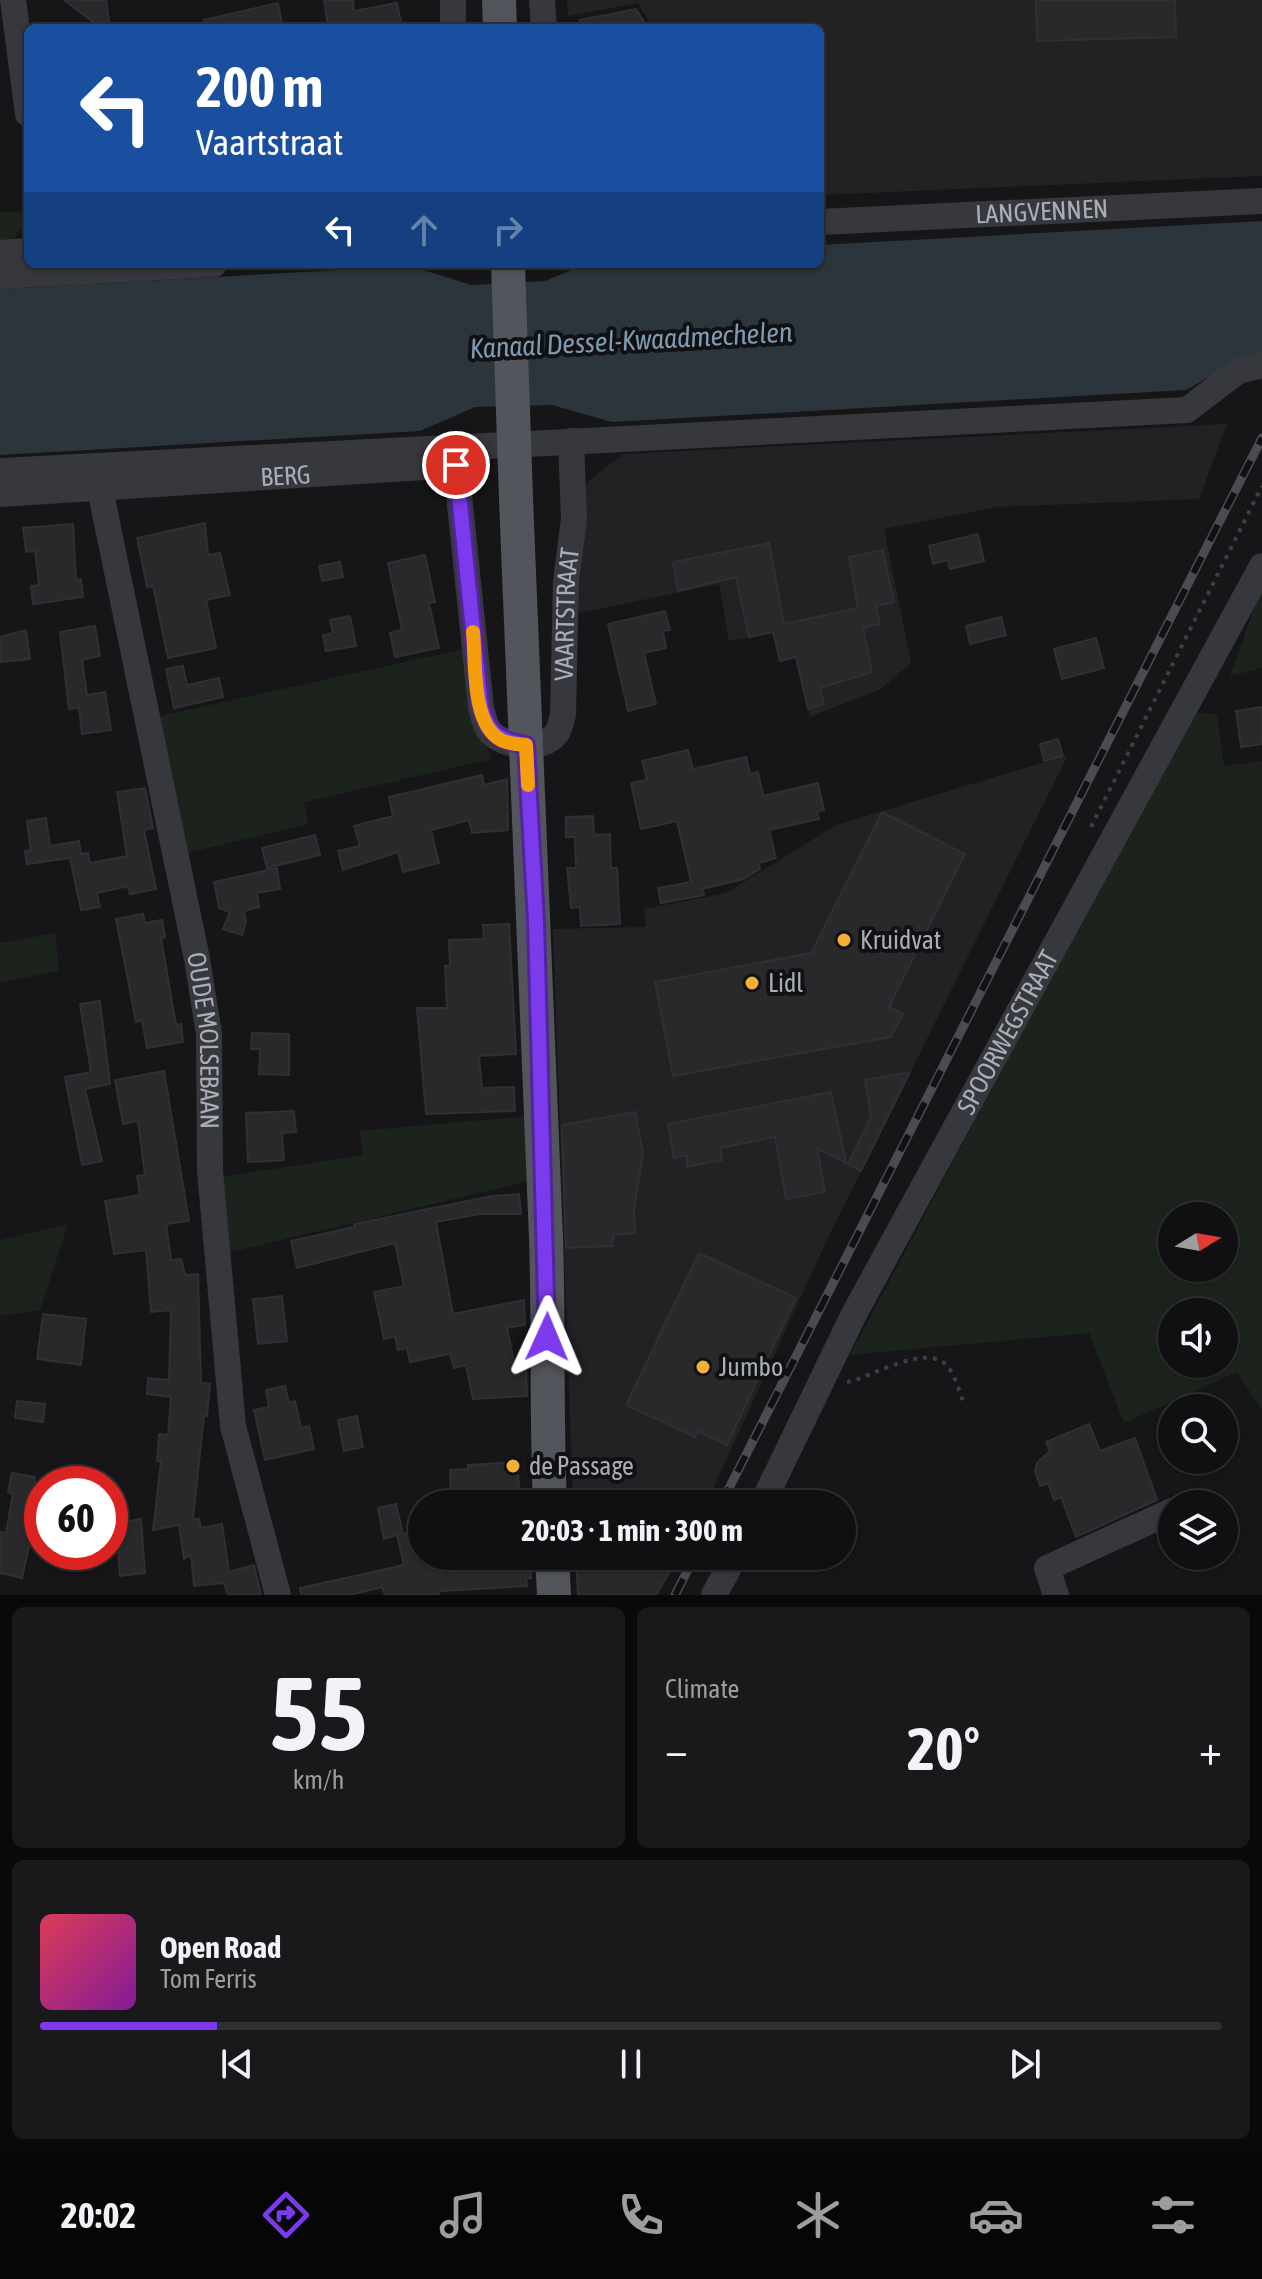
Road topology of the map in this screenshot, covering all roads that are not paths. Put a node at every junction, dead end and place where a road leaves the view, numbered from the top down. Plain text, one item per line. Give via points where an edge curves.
1 (13, 0) edge
2 (453, 0) edge
3 (499, 0) edge
4 (542, 0) edge
5 (453, 24) edge
6 (500, 24) edge
7 (544, 24) edge
8 (24, 84) edge
9 (1262, 201) edge
10 (824, 222) edge
11 (24, 251) edge
12 (0, 253) edge
13 (143, 268) edge
14 (508, 268) edge
15 (0, 276) edge
16 (1262, 365) edge
17 (571, 450) junction
18 (455, 456) junction
19 (0, 471) edge
20 (100, 489) junction
21 (0, 494) edge
22 (1262, 566) edge
23 (526, 745) junction
24 (549, 1490) edge
25 (769, 1490) edge
26 (1158, 1517) edge
27 (553, 1570) edge
28 (727, 1570) edge
29 (278, 1595) edge
30 (554, 1595) edge
31 (714, 1595) edge
32 (1056, 1595) edge

1 - 8 street
2 - 5 street
3 - 6 main road
4 - 7 street
9 - 10 street, LANGVENNEN
11 - 12 street
13 - 15 street
14 - 23 main road, VAARTSTRAAT, bridge
16 - 17 street, BERG via 1238,371 1187,410
17 - 18 street, BERG
17 - 23 street, VAARTSTRAAT via 574,519 566,581 563,715 557,734
18 - 19 street
18 - 20 street, BERG
18 - 23 street via 481,707 488,730 502,741
20 - 21 street, BERG
20 - 29 street, OUDE MOLSEBAAN via 197,959 209,1034 210,1171 233,1426
22 - 25 street, SPOORWEGSTRAAT via 854,1314
23 - 24 main road, VAARTSTRAAT via 548,1297
26 - 32 street via 1047,1568
27 - 30 main road
28 - 31 street

